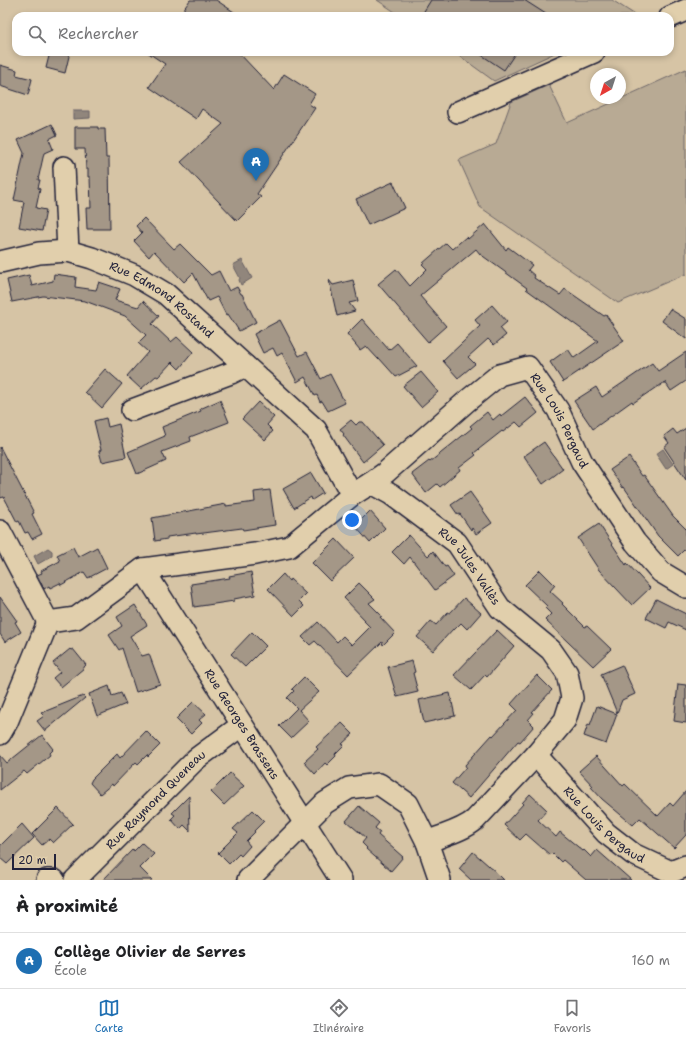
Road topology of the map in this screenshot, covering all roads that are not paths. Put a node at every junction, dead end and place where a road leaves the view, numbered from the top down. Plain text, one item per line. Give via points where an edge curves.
1 (686, 10) edge
2 (674, 15) edge
3 (585, 56) edge
4 (458, 112) dead end
5 (64, 167) dead end
6 (68, 252) junction
7 (0, 262) edge
8 (245, 366) junction
9 (132, 410) dead end
10 (371, 483) junction
11 (352, 495) junction
12 (0, 531) edge
13 (143, 569) junction
14 (686, 587) edge
15 (48, 622) junction
16 (242, 725) junction
17 (0, 734) edge
18 (536, 755) junction
19 (305, 824) junction
20 (427, 842) junction
21 (686, 866) edge
22 (47, 880) edge
23 (54, 880) edge
24 (75, 880) edge
25 (248, 880) edge
26 (341, 880) edge
27 (440, 880) edge

1 - 2 street
3 - 4 street
5 - 6 street
6 - 7 street, Rue Edmond Rostand via 39,253
6 - 8 street, Rue Edmond Rostand via 92,258 134,275 166,294
8 - 9 street
8 - 11 street, Rue Edmond Rostand via 316,430
10 - 11 street
10 - 14 street, Rue Louis Pergaud via 386,473 499,375 528,367 558,410 582,462 635,542 661,572
10 - 18 street, Rue Jules Vallès via 391,494 457,543 500,608 551,650 567,673 572,698 565,720
11 - 13 street via 289,547
12 - 15 street
13 - 15 street via 76,618
13 - 16 street, Rue Georges Brassens
15 - 17 street
16 - 19 street, Rue Georges Brassens
16 - 24 street, Rue Raymond Queneau via 196,759
18 - 20 street, Rue Jules Vallès via 476,820 467,827
18 - 21 street, Rue Louis Pergaud via 606,833 633,854 671,872
19 - 20 street via 325,803 349,788 379,784 408,804
19 - 25 street
19 - 26 street, Rue Georges Brassens
20 - 27 street
22 - 23 street

